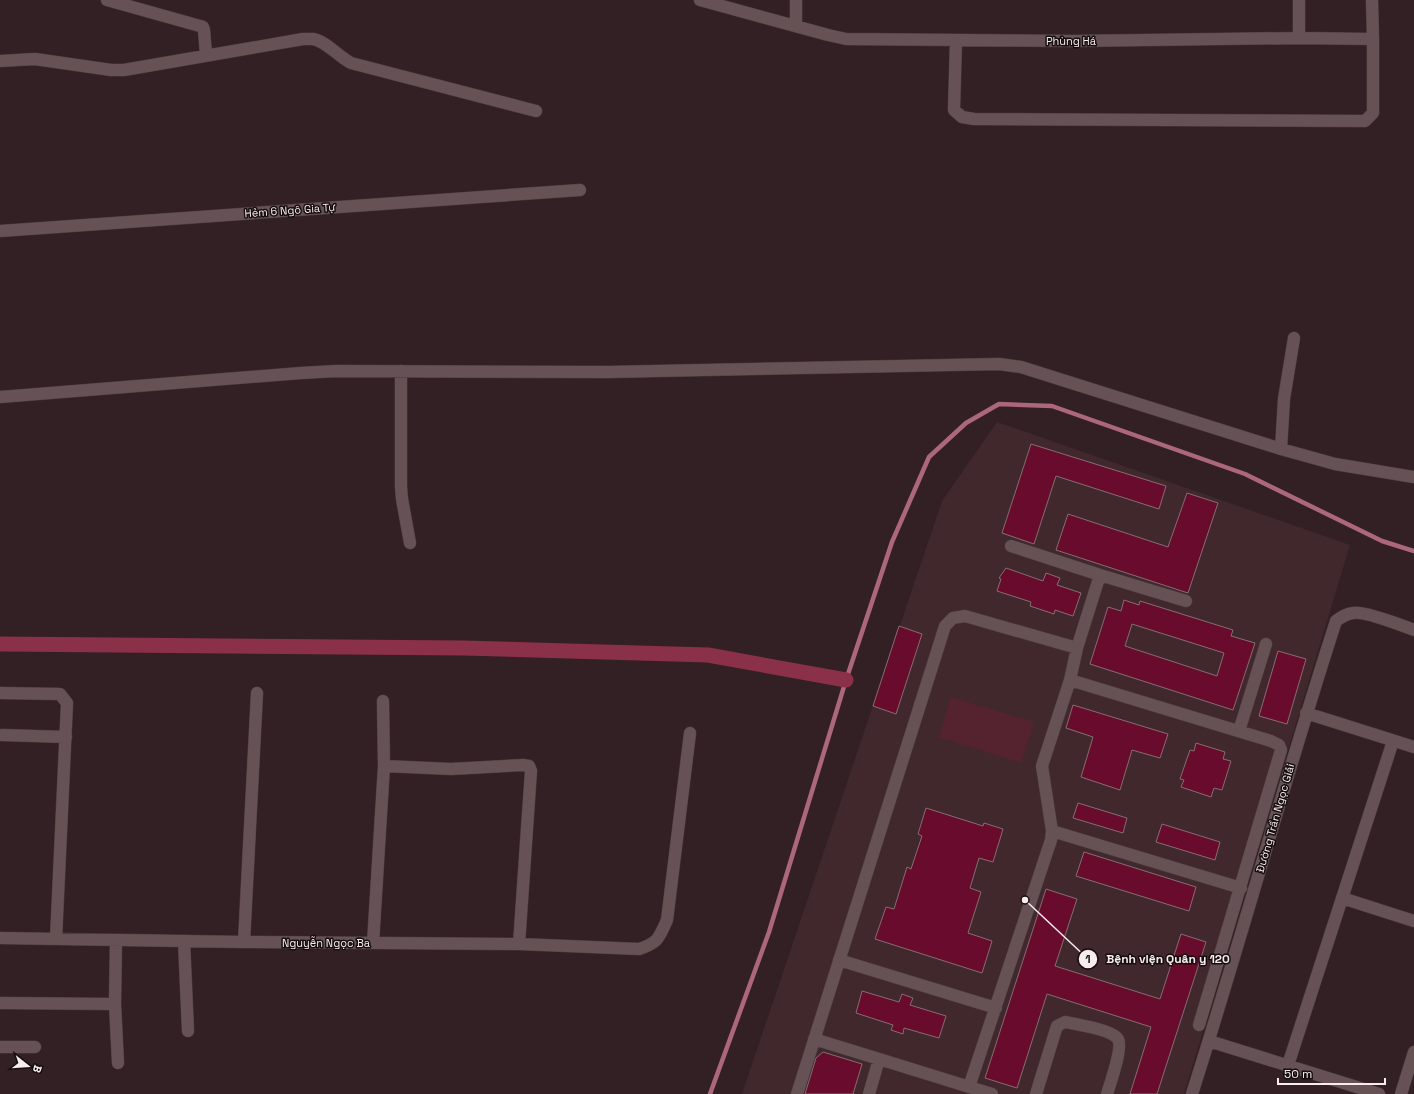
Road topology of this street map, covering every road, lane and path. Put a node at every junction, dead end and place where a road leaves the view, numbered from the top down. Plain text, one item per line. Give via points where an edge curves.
1 (107, 0) edge
2 (700, 0) edge
3 (796, 0) edge
4 (1299, 0) edge
5 (1372, 0) edge
6 (796, 26) junction
7 (1299, 38) junction
8 (1372, 39) junction
9 (956, 40) junction
10 (206, 56) junction
11 (0, 61) edge
12 (536, 111) dead end
13 (580, 190) dead end
14 (0, 231) edge
15 (1294, 338) dead end
16 (401, 371) junction
17 (402, 385) junction
18 (0, 397) edge
19 (1281, 450) junction
20 (408, 463) dead end
21 (1414, 478) edge
22 (410, 543) dead end
23 (1011, 546) dead end
24 (1100, 575) junction
25 (1186, 601) dead end
26 (1414, 630) edge
27 (1266, 644) dead end
28 (1077, 648) junction
29 (1070, 680) junction
30 (0, 693) edge
31 (257, 693) dead end
32 (383, 701) dead end
33 (1306, 713) junction
34 (1238, 731) junction
35 (690, 733) dead end
36 (2, 735) dead end
37 (66, 736) junction
38 (1393, 741) junction
39 (1414, 747) edge
40 (384, 766) junction
41 (1052, 831) junction
42 (1241, 888) junction
43 (1342, 898) junction
44 (1414, 921) edge
45 (0, 938) edge
46 (56, 939) junction
47 (116, 940) junction
48 (184, 941) junction
49 (244, 942) junction
50 (372, 943) junction
51 (519, 944) junction
52 (839, 960) junction
53 (0, 1003) edge
54 (115, 1004) junction
55 (996, 1008) junction
56 (1199, 1025) dead end
57 (188, 1031) dead end
58 (814, 1039) junction
59 (1209, 1041) junction
60 (0, 1047) edge
61 (35, 1047) dead end
62 (1414, 1052) edge
63 (879, 1059) junction
64 (118, 1063) dead end
65 (1288, 1065) junction
66 (969, 1087) junction
67 (797, 1094) edge
68 (870, 1094) edge
69 (992, 1094) edge
70 (1036, 1094) edge
71 (1107, 1094) edge
72 (1192, 1094) edge
73 (1379, 1094) edge
74 (1401, 1094) edge

1 - 10 street via 203,27
2 - 6 street, Phùng Há
3 - 6 street
4 - 7 street
5 - 8 street
6 - 9 street, Phùng Há via 846,39
7 - 8 street, Phùng Há
7 - 9 street, Phùng Há
8 - 9 street via 1373,113 1365,121 962,117 954,110
10 - 11 street via 124,70 35,59
10 - 12 street via 313,39 351,63
13 - 14 street, Hẻm 6 Ngô Gia Tự
15 - 19 street via 1284,399
16 - 17 street
16 - 18 street via 301,373
16 - 19 street via 608,372 1011,365
17 - 20 street via 408,397
17 - 22 street via 401,493
19 - 21 street via 1335,464
23 - 24 street
24 - 25 street
24 - 28 street
26 - 33 street, Đường Trần Ngọc Giải via 1354,613 1336,621
27 - 34 street
28 - 29 street
28 - 52 street via 965,616 953,618 945,626
29 - 34 street
29 - 41 street via 1042,766
30 - 37 street via 60,694 67,703
31 - 49 street
32 - 40 street
33 - 38 street
33 - 59 street, Đường Trần Ngọc Giải
34 - 42 street via 1271,740 1279,745 1281,750
35 - 51 street, Nguyễn Ngọc Ba via 667,920 661,935 651,945 639,949
36 - 37 street
37 - 46 street
38 - 39 street
38 - 43 street
40 - 50 street
40 - 51 street via 529,766 531,771
41 - 42 street
41 - 55 street
42 - 56 street
43 - 44 street
43 - 65 street
45 - 46 street, Nguyễn Ngọc Ba
46 - 47 street, Nguyễn Ngọc Ba
47 - 48 street, Nguyễn Ngọc Ba
47 - 54 street
48 - 49 street, Nguyễn Ngọc Ba
48 - 57 street
49 - 50 street, Nguyễn Ngọc Ba
50 - 51 street, Nguyễn Ngọc Ba
52 - 55 street
52 - 58 street
53 - 54 street
54 - 64 street
55 - 66 street
58 - 63 street
58 - 67 street
59 - 65 street
59 - 72 street, Đường Trần Ngọc Giải
60 - 61 street
62 - 74 street
63 - 66 street
63 - 68 street
65 - 73 street
66 - 69 street
70 - 71 street via 1057,1026 1065,1022 1111,1034 1118,1039 1120,1048

